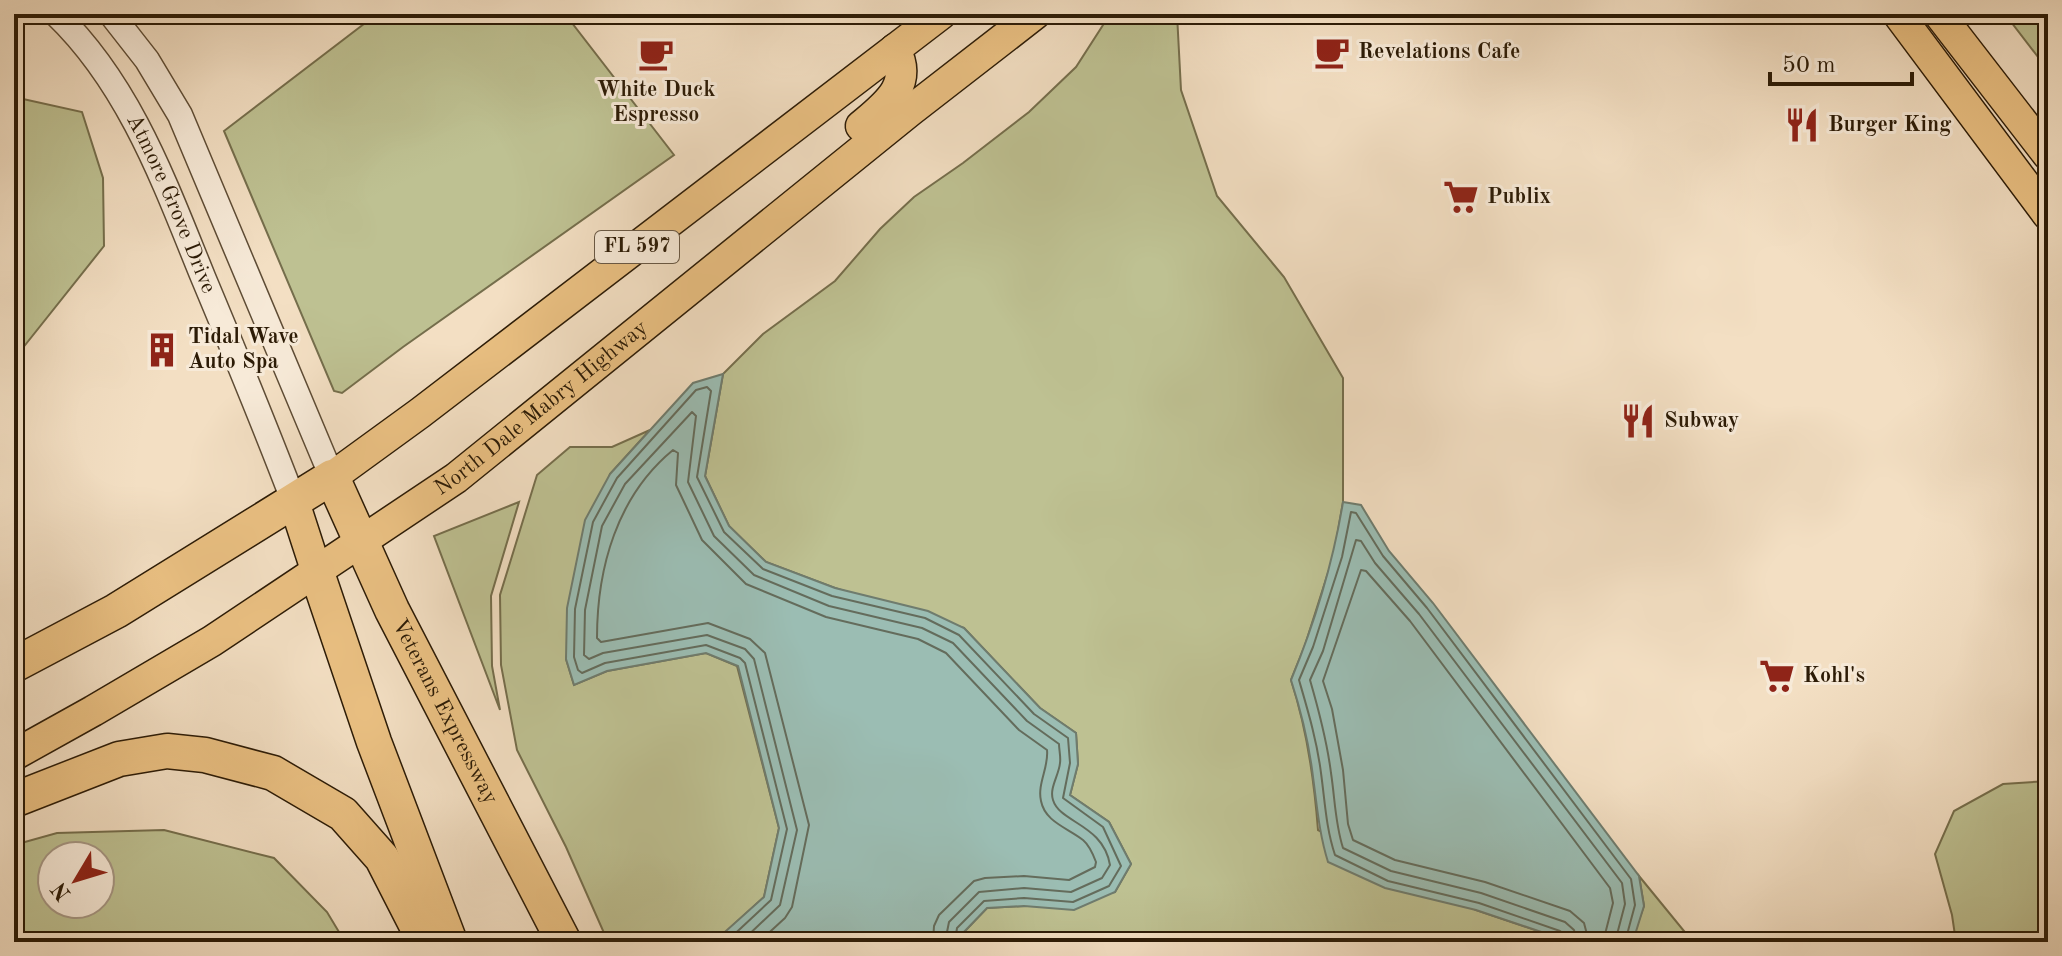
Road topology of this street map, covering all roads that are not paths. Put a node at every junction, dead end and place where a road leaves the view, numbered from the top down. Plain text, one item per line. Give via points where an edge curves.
1 (56, 14) edge
2 (111, 14) edge
3 (941, 14) edge
4 (1035, 14) edge
5 (1898, 14) edge
6 (1939, 14) edge
7 (895, 49) junction
8 (1985, 134) junction
9 (2048, 155) edge
10 (2048, 183) edge
11 (2048, 215) edge
12 (609, 353) junction
13 (332, 477) junction
14 (294, 502) junction
15 (361, 544) junction
16 (317, 573) junction
17 (14, 665) edge
18 (14, 755) edge
19 (14, 800) edge
20 (425, 942) edge
21 (450, 942) edge
22 (564, 942) edge

1 - 14 street, Atmore Grove Drive via 96,59 142,134
2 - 13 street, Atmore Grove Drive via 180,115
3 - 7 main road, FL 597
4 - 12 main road, North Dale Mabry Highway / FL 597
5 - 8 main road
6 - 9 main road
7 - 12 main road via 901,71 889,103 630,318
7 - 13 main road, FL 597
8 - 10 main road via 2016,145
8 - 11 main road
12 - 15 main road, North Dale Mabry Highway / FL 597 via 456,478
13 - 14 highway, FL 597
13 - 15 highway, Veterans Expressway
14 - 16 main road
14 - 17 highway, FL 597 via 116,611
15 - 16 main road, North Dale Mabry Highway / FL 597
15 - 22 highway, Veterans Expressway
16 - 18 main road, North Dale Mabry Highway / FL 597 via 212,641
16 - 21 highway
19 - 20 highway via 119,759 167,751 273,773 343,814 382,858

